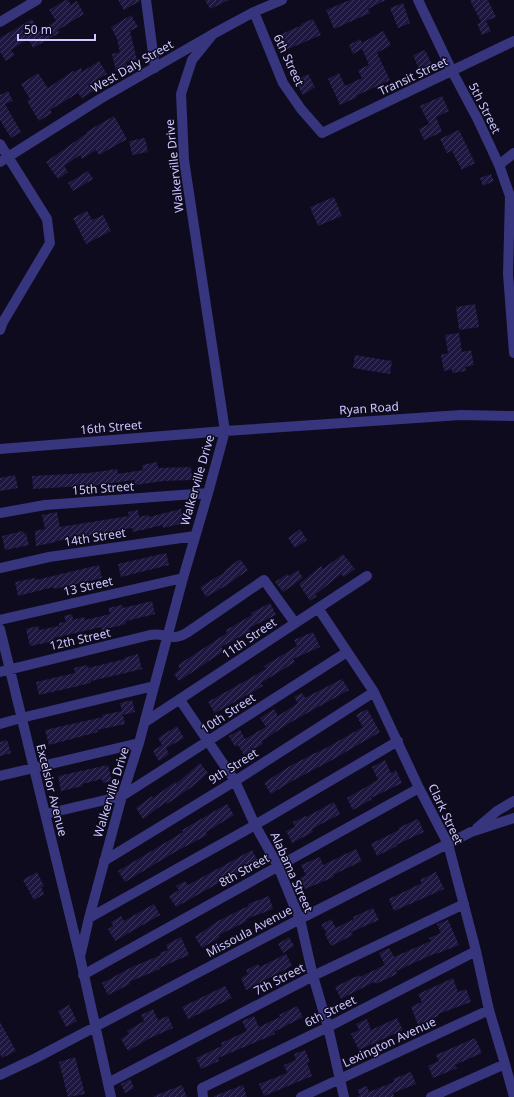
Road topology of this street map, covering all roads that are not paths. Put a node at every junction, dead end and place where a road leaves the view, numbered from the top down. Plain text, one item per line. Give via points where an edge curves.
1 (37, 0) edge
2 (146, 0) edge
3 (282, 0) edge
4 (418, 0) edge
5 (254, 12) junction
6 (0, 22) edge
7 (213, 34) junction
8 (514, 41) edge
9 (156, 68) junction
10 (452, 71) junction
11 (322, 133) joint
12 (0, 144) edge
13 (514, 153) edge
14 (4, 160) edge
15 (499, 165) junction
16 (0, 330) edge
17 (514, 353) edge
18 (514, 416) edge
19 (225, 431) junction
20 (0, 449) edge
21 (208, 493) junction
22 (0, 513) edge
23 (195, 536) junction
24 (0, 568) edge
25 (366, 576) dead end
26 (182, 578) junction
27 (318, 608) junction
28 (0, 620) edge
29 (295, 623) junction
30 (0, 629) edge
31 (167, 637) junction
32 (347, 652) junction
33 (5, 670) edge
34 (154, 686) junction
35 (374, 692) junction
36 (180, 700) junction
37 (21, 718) junction
38 (145, 722) junction
39 (0, 724) edge
40 (208, 741) junction
41 (398, 741) junction
42 (139, 743) junction
43 (33, 768) junction
44 (0, 776) edge
45 (235, 781) junction
46 (419, 788) junction
47 (122, 796) junction
48 (514, 801) edge
49 (46, 814) junction
50 (514, 818) edge
51 (255, 824) junction
52 (471, 832) junction
53 (448, 844) junction
54 (104, 861) junction
55 (278, 866) junction
56 (464, 904) junction
57 (89, 918) junction
58 (300, 919) junction
59 (476, 951) junction
60 (80, 957) junction
61 (83, 975) junction
62 (312, 976) junction
63 (489, 1010) junction
64 (95, 1027) junction
65 (328, 1027) junction
66 (505, 1064) junction
67 (0, 1075) edge
68 (340, 1079) junction
69 (108, 1083) junction
70 (111, 1097) edge
71 (203, 1097) edge
72 (300, 1097) edge
73 (344, 1097) edge
74 (431, 1097) edge
75 (514, 1097) edge

1 - 6 street
2 - 9 street
3 - 5 street, West Daly Street
4 - 10 street, 5th Street
5 - 7 street, West Daly Street
5 - 11 street, 6th Street via 283,83 301,110
7 - 9 street, West Daly Street
7 - 19 street, Walkerville Drive via 192,60 181,94 184,160
8 - 10 street, Transit Street
9 - 14 street, West Daly Street via 100,99
10 - 11 street, Transit Street
10 - 15 street, 5th Street
12 - 14 street
13 - 15 street
14 - 16 street via 47,219 50,243
15 - 17 street, 5th Street via 510,196 508,274
18 - 19 street, Ryan Road via 461,415
19 - 20 street, 16th Street
19 - 21 street, Walkerville Drive
21 - 22 street, 15th Street via 45,505
21 - 23 street, Walkerville Drive
23 - 24 street, 14th Street
23 - 26 street, Walkerville Drive
25 - 27 street, 11th Street
26 - 28 street, 13 Street
26 - 31 street, Walkerville Drive
27 - 29 street, 11th Street
27 - 32 street, Clark Street
29 - 31 street via 264,580 182,636
29 - 36 street, 11th Street
30 - 33 street, Excelsior Avenue
31 - 33 street, 12th Street via 150,635
31 - 34 street, Walkerville Drive
32 - 35 street, Clark Street
32 - 40 street, 10th Street
33 - 37 street, Excelsior Avenue
34 - 37 street
34 - 38 street, Walkerville Drive
35 - 41 street, Clark Street
35 - 45 street, 9th Street
36 - 38 street, 11th Street
36 - 40 street, Alabama Street
37 - 39 street
37 - 43 street, Excelsior Avenue
38 - 42 street, Walkerville Drive
40 - 45 street, Alabama Street
40 - 47 street, 10th Street
41 - 46 street, Clark Street
41 - 51 street
42 - 43 street
42 - 47 street, Walkerville Drive
43 - 44 street
43 - 49 street, Excelsior Avenue
45 - 51 street, Alabama Street
45 - 54 street, 9th Street
46 - 53 street, Clark Street
46 - 55 street, 8th Street
47 - 49 street, 10th Street
47 - 54 street, Walkerville Drive
48 - 52 street
49 - 60 street, Excelsior Avenue
50 - 52 street, Missoula Avenue
51 - 55 street, Alabama Street
51 - 57 street
52 - 53 street, Missoula Avenue
53 - 56 street, Clark Street
53 - 58 street, Missoula Avenue
54 - 57 street, Walkerville Drive
55 - 58 street, Alabama Street
55 - 61 street, 8th Street
56 - 59 street, Clark Street
56 - 62 street, 7th Street
57 - 60 street, Walkerville Drive
58 - 62 street, Alabama Street
58 - 64 street, Missoula Avenue
59 - 63 street, Clark Street
59 - 65 street, 6th Street
60 - 61 street, Excelsior Avenue
61 - 64 street, Excelsior Avenue
62 - 65 street, Alabama Street
62 - 69 street, 7th Street
63 - 66 street, Clark Street
63 - 68 street, Lexington Avenue
64 - 67 street, Missoula Avenue
64 - 69 street, Excelsior Avenue
65 - 68 street, Alabama Street
65 - 71 street, 6th Street via 202,1088
66 - 74 street
66 - 75 street, Clark Street
68 - 72 street, Lexington Avenue
68 - 73 street, Alabama Street
69 - 70 street, Excelsior Avenue

